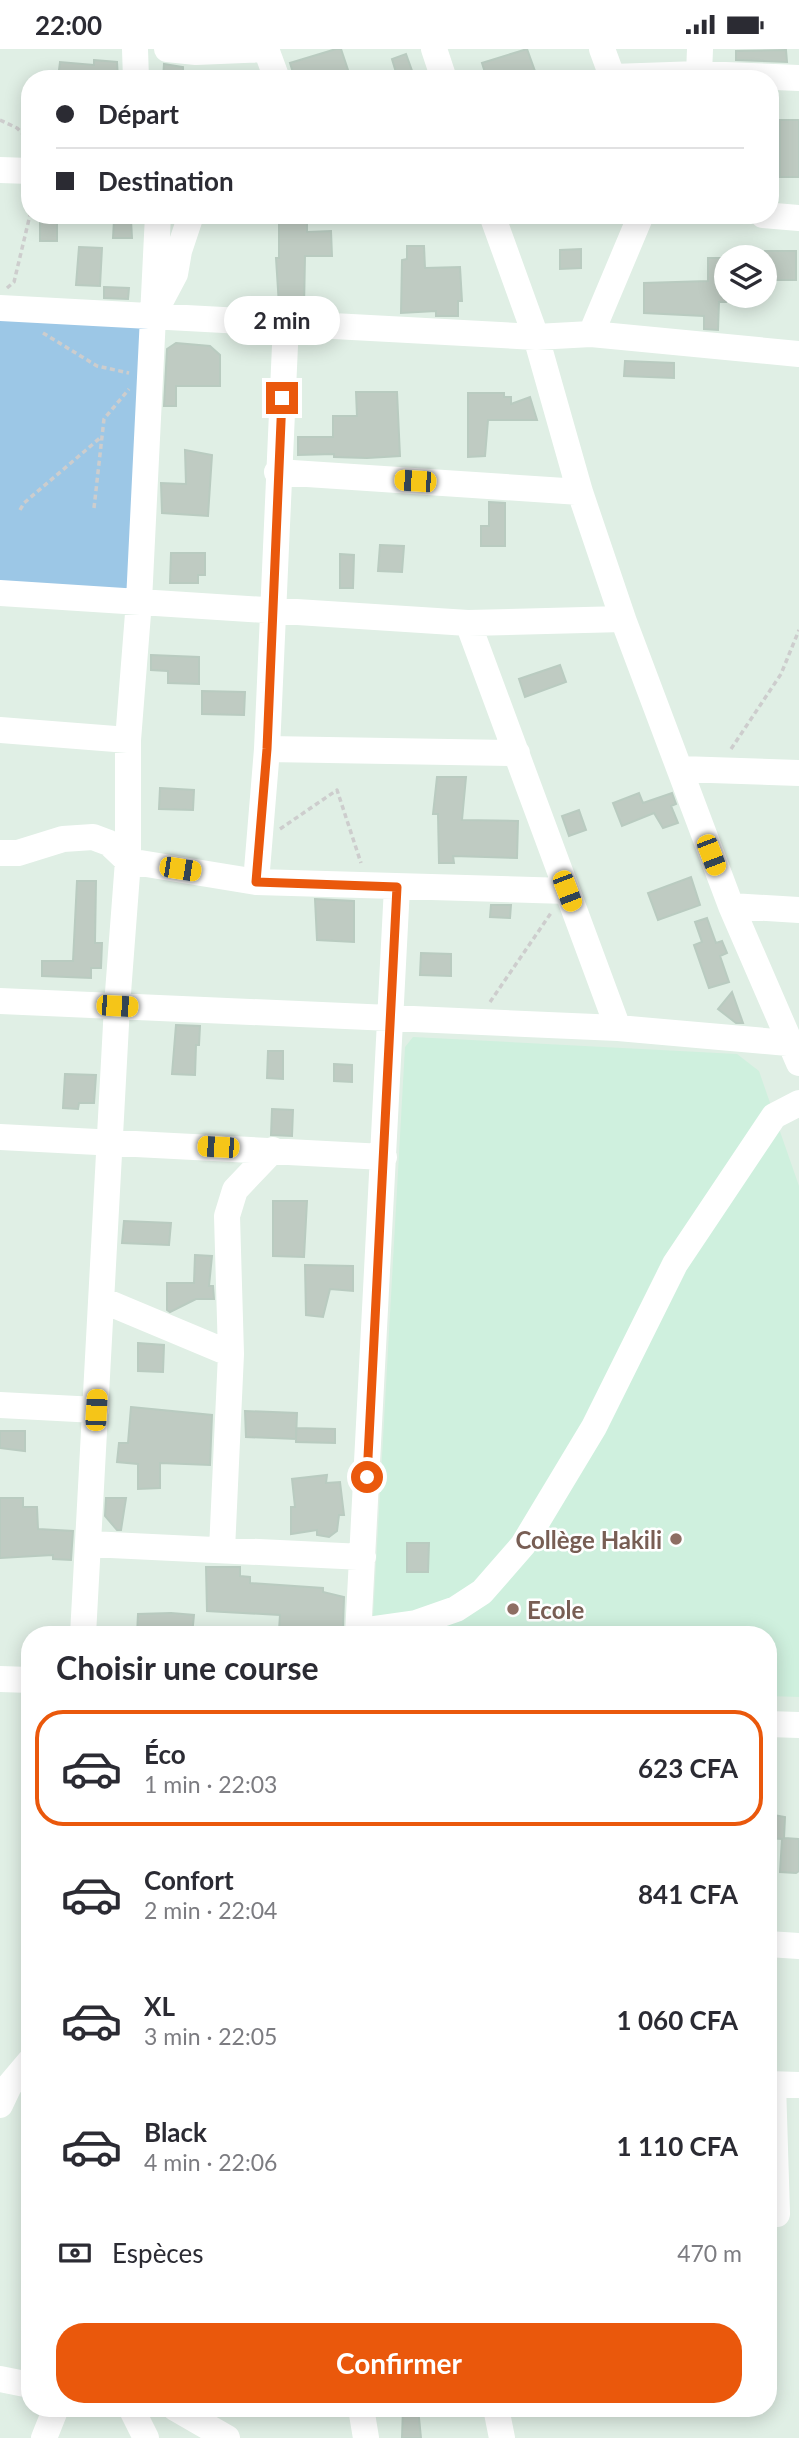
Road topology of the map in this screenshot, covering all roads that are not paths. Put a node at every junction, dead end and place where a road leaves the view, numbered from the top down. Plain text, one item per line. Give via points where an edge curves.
1 (135, 49) edge
2 (167, 49) edge
3 (266, 49) edge
4 (434, 49) edge
5 (602, 49) edge
6 (699, 61) edge
7 (136, 70) edge
8 (274, 70) edge
9 (441, 70) edge
10 (610, 70) edge
11 (653, 70) edge
12 (752, 70) edge
13 (779, 75) edge
14 (799, 78) edge
15 (0, 170) edge
16 (21, 171) edge
17 (779, 216) edge
18 (799, 218) edge
19 (158, 224) edge
20 (188, 224) edge
21 (495, 224) edge
22 (637, 224) edge
23 (0, 308) edge
24 (153, 316) junction
25 (286, 323) junction
26 (592, 334) junction
27 (536, 337) junction
28 (799, 354) edge
29 (277, 472) junction
30 (580, 492) junction
31 (0, 593) edge
32 (139, 601) junction
33 (273, 611) junction
34 (623, 619) junction
35 (468, 623) junction
36 (0, 730) edge
37 (128, 740) junction
38 (267, 749) junction
39 (517, 753) junction
40 (680, 769) junction
41 (799, 773) edge
42 (0, 853) edge
43 (128, 861) junction
44 (256, 882) junction
45 (397, 887) junction
46 (567, 891) junction
47 (731, 906) junction
48 (799, 910) edge
49 (0, 1001) edge
50 (117, 1006) junction
51 (392, 1018) junction
52 (618, 1028) junction
53 (796, 1050) edge
54 (799, 1103) edge
55 (0, 1137) edge
56 (109, 1141) junction
57 (273, 1150) junction
58 (384, 1157) junction
59 (102, 1300) junction
60 (231, 1354) junction
61 (0, 1405) edge
62 (96, 1410) junction
63 (90, 1543) junction
64 (222, 1550) junction
65 (363, 1557) junction
66 (84, 1626) edge
67 (358, 1626) edge
68 (399, 1626) edge
69 (1, 1673) edge
70 (21, 1678) edge
71 (777, 1724) edge
72 (799, 1725) edge
73 (777, 1945) edge
74 (799, 1946) edge
75 (21, 2071) edge
76 (780, 2084) edge
77 (3, 2092) edge
78 (781, 2214) edge
79 (0, 2379) edge
80 (21, 2383) edge
81 (52, 2417) edge
82 (136, 2417) edge
83 (191, 2417) edge
84 (362, 2417) edge
85 (498, 2417) edge
86 (44, 2438) edge
87 (146, 2438) edge
88 (227, 2438) edge
89 (366, 2438) edge
90 (502, 2438) edge

1 - 7 street
2 - 3 street
3 - 8 street
4 - 9 street
5 - 10 street
6 - 11 street
6 - 12 street
13 - 14 street
15 - 16 street
17 - 18 street
19 - 24 street
20 - 24 street via 175,274
21 - 27 street
22 - 26 street
23 - 24 street
24 - 25 street
24 - 32 street
25 - 27 street
25 - 29 street
26 - 27 street
26 - 28 street
27 - 30 street
29 - 30 street
29 - 33 street
30 - 34 street
31 - 32 street
32 - 33 street
32 - 37 street
33 - 35 street
33 - 38 street
34 - 35 street
34 - 40 street
35 - 39 street
36 - 37 street
37 - 43 street
38 - 39 street
38 - 44 street
39 - 46 street
40 - 41 street
40 - 47 street
42 - 43 street via 93,837 109,843
43 - 44 street
43 - 50 street
44 - 45 street
45 - 46 street
45 - 51 street
46 - 52 street
47 - 48 street
47 - 53 street
49 - 50 street
50 - 51 street
50 - 56 street
51 - 52 street
51 - 58 street
52 - 53 street
54 - 68 street via 774,1116 675,1264 594,1427 523,1545 482,1592 456,1609
55 - 56 street
56 - 57 street
56 - 59 street
57 - 58 street
57 - 60 street via 231,1199
58 - 65 street
59 - 60 street
59 - 62 street
60 - 64 street
61 - 62 street
62 - 63 street
63 - 64 street
63 - 66 street
64 - 65 street
65 - 67 street
69 - 70 street
71 - 72 street
73 - 74 street
75 - 77 street
76 - 78 street
79 - 80 street
81 - 86 street
82 - 87 street
83 - 88 street
84 - 89 street
85 - 90 street

